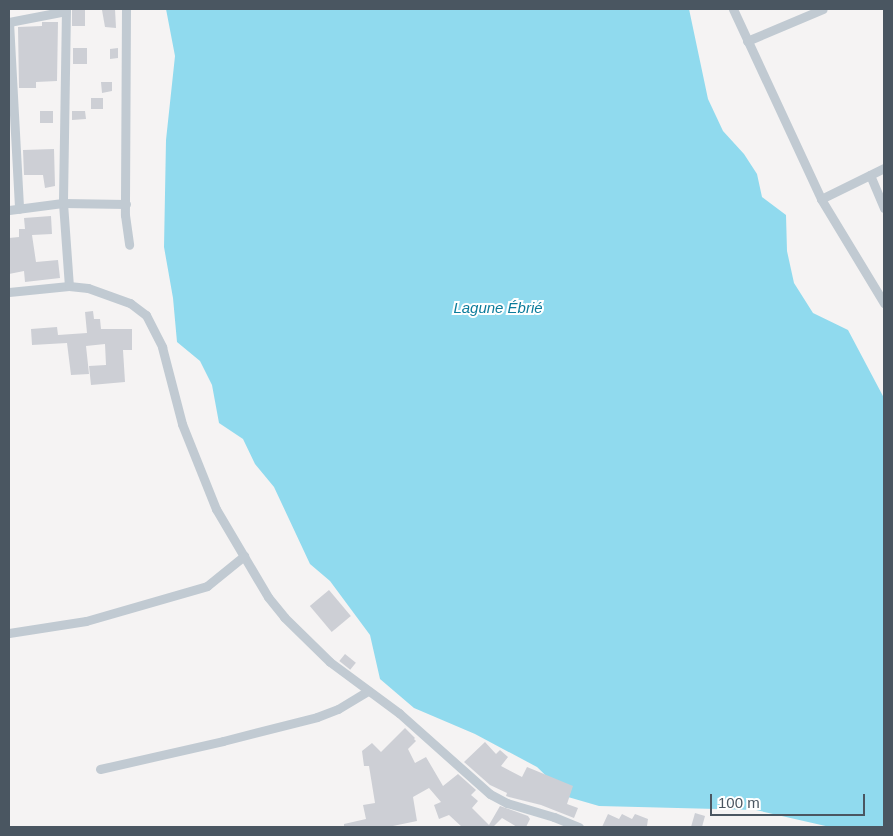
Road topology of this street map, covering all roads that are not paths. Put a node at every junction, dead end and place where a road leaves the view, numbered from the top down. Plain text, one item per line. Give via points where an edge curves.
1 (126, 9) edge
2 (733, 9) edge
3 (823, 9) edge
4 (66, 10) edge
5 (9, 22) edge
6 (747, 41) junction
7 (884, 168) edge
8 (870, 175) junction
9 (821, 199) junction
10 (63, 203) junction
11 (126, 204) junction
12 (884, 208) edge
13 (18, 209) junction
14 (9, 210) edge
15 (129, 245) dead end
16 (69, 286) junction
17 (9, 292) edge
18 (884, 303) edge
19 (244, 556) junction
20 (9, 633) edge
21 (368, 691) junction
22 (100, 768) dead end
23 (579, 827) edge

1 - 11 street
2 - 6 street
3 - 6 street
4 - 5 street
4 - 10 street
5 - 13 street
6 - 9 street
7 - 8 street
8 - 9 street
8 - 12 street
9 - 18 street
10 - 11 street
10 - 13 street
10 - 16 street
11 - 15 street
13 - 14 street
16 - 17 street
16 - 19 street via 109,294 130,303 146,315 166,358 192,452 216,509
19 - 20 street via 207,586 86,621
19 - 21 street via 284,617 330,662
21 - 22 street via 317,717
21 - 23 street via 399,713 490,794 506,803

